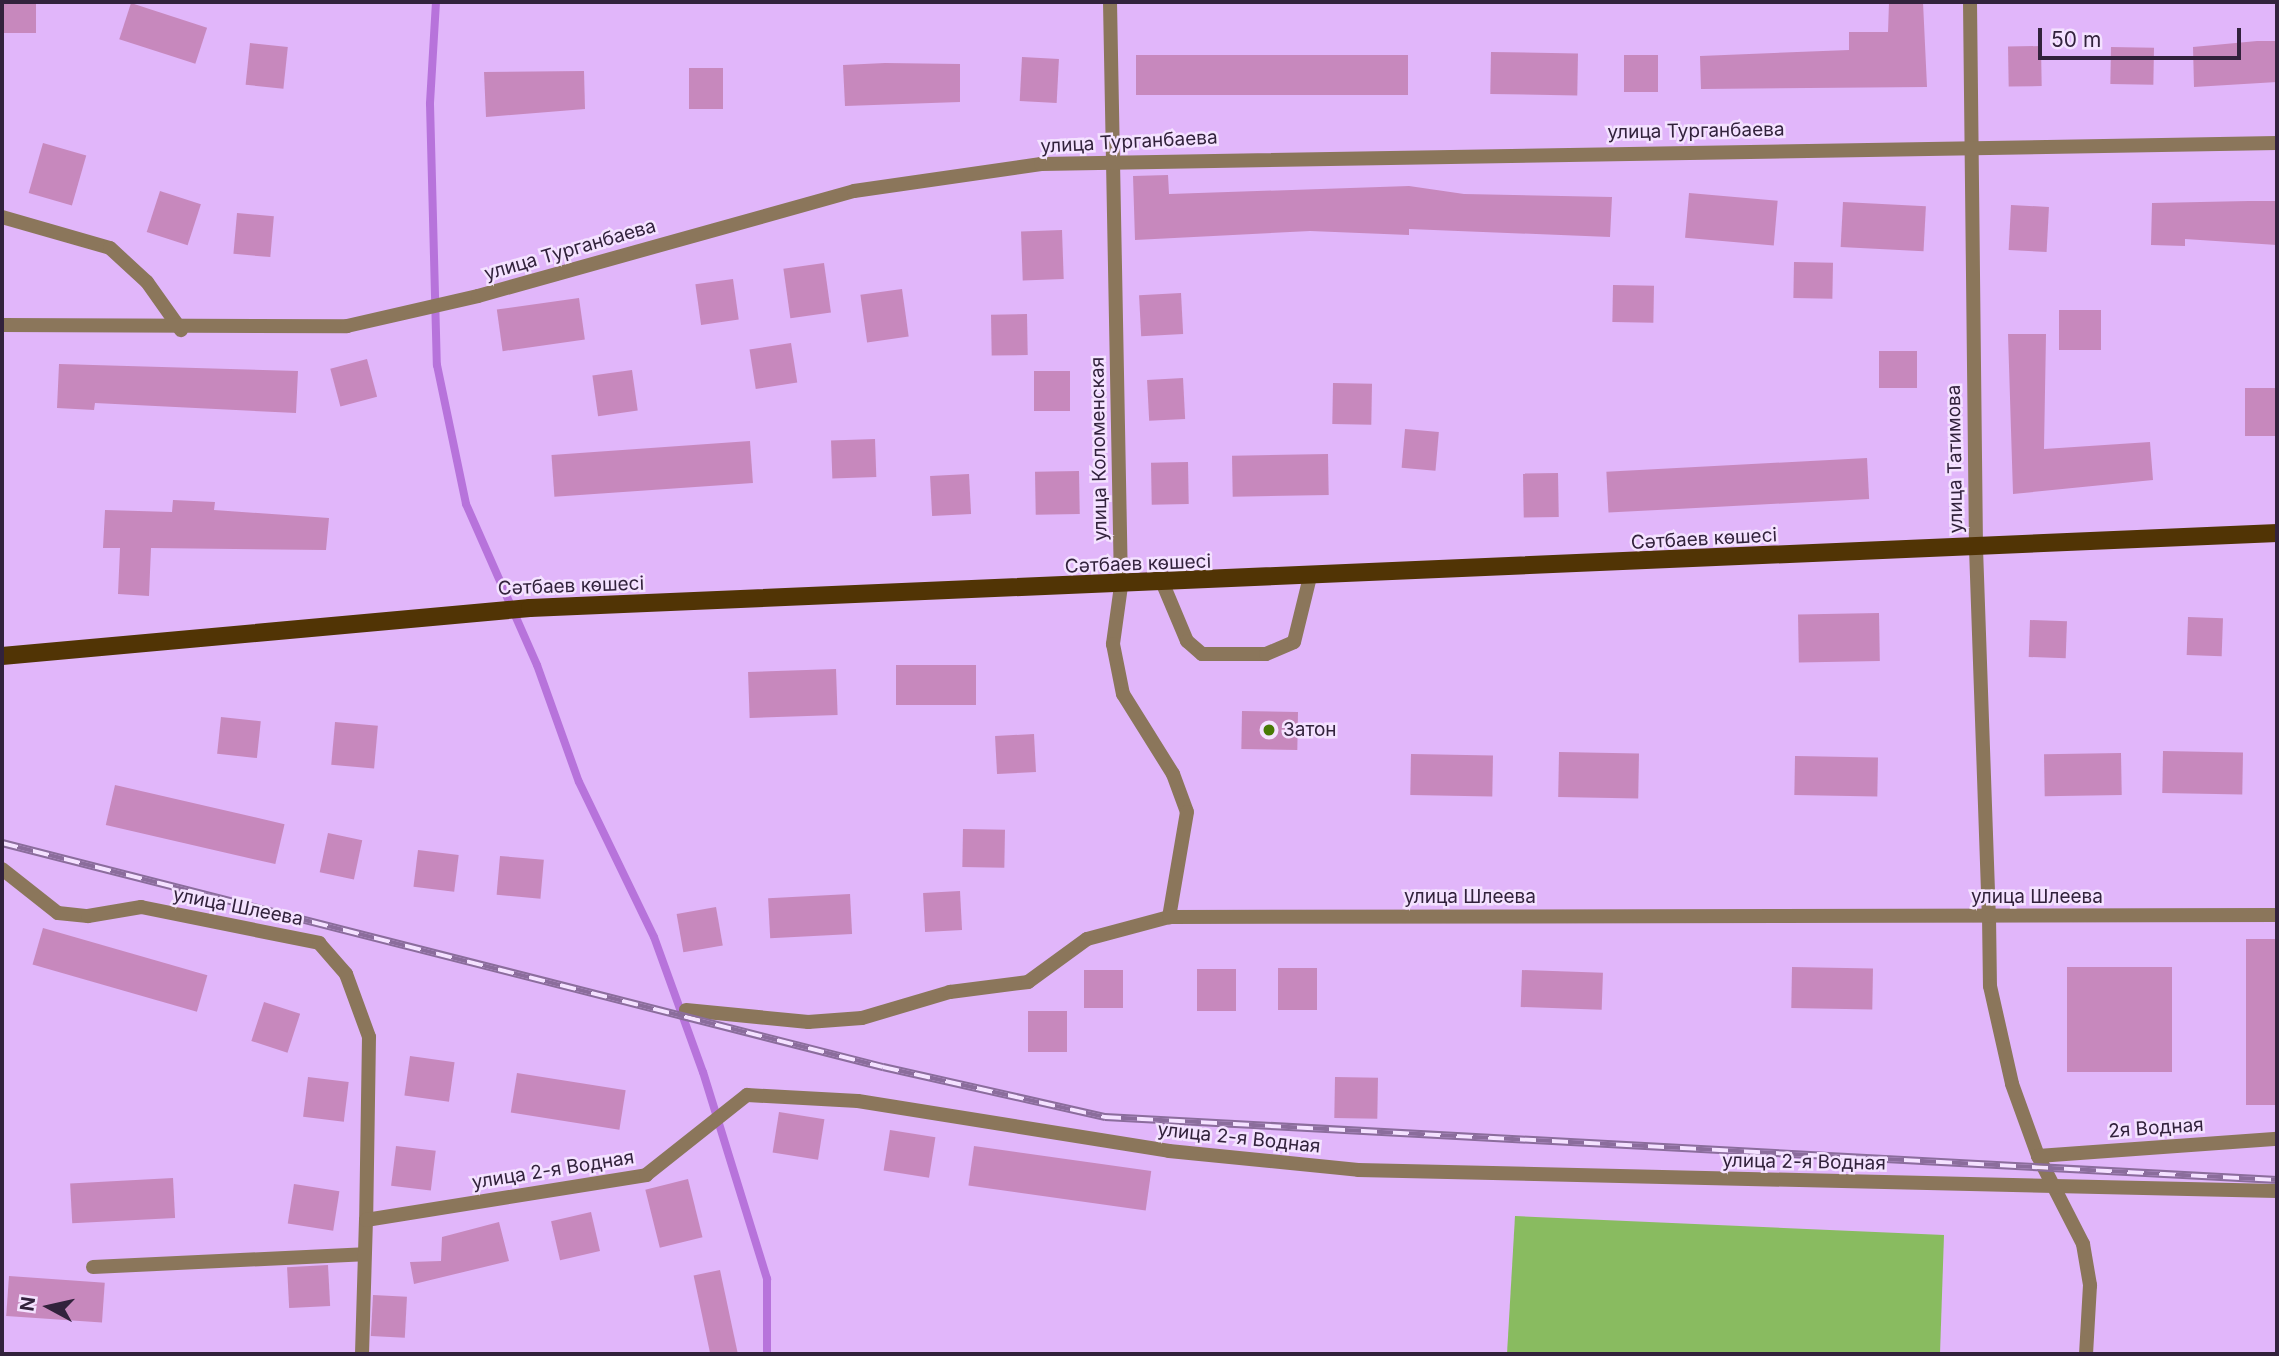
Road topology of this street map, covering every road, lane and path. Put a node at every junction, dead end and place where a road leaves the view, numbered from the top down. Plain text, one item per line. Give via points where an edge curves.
1 (1110, 2) edge
2 (1970, 2) edge
3 (2277, 143) edge
4 (1970, 147) junction
5 (1114, 158) junction
6 (2, 217) edge
7 (2, 325) edge
8 (181, 330) junction
9 (2277, 533) edge
10 (1976, 548) junction
11 (1310, 577) junction
12 (1163, 584) junction
13 (1121, 586) junction
14 (2, 656) edge
15 (2, 869) edge
16 (2277, 915) edge
17 (1989, 916) junction
18 (1169, 917) junction
19 (686, 1010) dead end
20 (2277, 1139) edge
21 (2038, 1156) junction
22 (2054, 1187) junction
23 (2277, 1191) edge
24 (366, 1220) junction
25 (365, 1254) junction
26 (93, 1267) dead end
27 (362, 1354) edge
28 (2086, 1354) edge

1 - 5 street, улица Коломенская
2 - 4 street, улица Татимова
3 - 4 street, улица Турганбаева
4 - 5 street, улица Турганбаева
4 - 10 street, улица Татимова
5 - 8 street, улица Турганбаева via 854,191 386,319
5 - 13 street, улица Коломенская
6 - 8 street via 110,248 147,282
7 - 8 street, улица Турганбаева
9 - 10 main road, Сәтбаев көшесі
10 - 11 main road, Сәтбаев көшесі
10 - 17 street, улица Татимова
11 - 12 main road, Сәтбаев көшесі
11 - 12 street via 1294,642 1266,654 1202,654 1187,641
12 - 13 main road, Сәтбаев көшесі
13 - 14 main road, Сәтбаев көшесі via 449,613
13 - 18 street, улица Коломенская via 1113,644 1117,676 1173,774 1187,812
15 - 24 street, улица Шлеева via 58,913 88,916 141,907 318,943 346,974 369,1037
16 - 17 street, улица Шлеева
17 - 18 street, улица Шлеева
17 - 21 street, улица Татимова via 1990,986 2012,1084
18 - 19 street, улица Шлеева via 1087,939 1028,982 950,992 862,1018 808,1022
20 - 21 street, 2я Водная
21 - 22 street, улица Татимова
22 - 23 street, улица 2-я Водная
22 - 24 street, улица 2-я Водная via 1358,1170 1169,1151 858,1101 747,1095 646,1175
22 - 28 street, улица Татимова via 2083,1244 2090,1285
24 - 25 street
25 - 26 street
25 - 27 street

